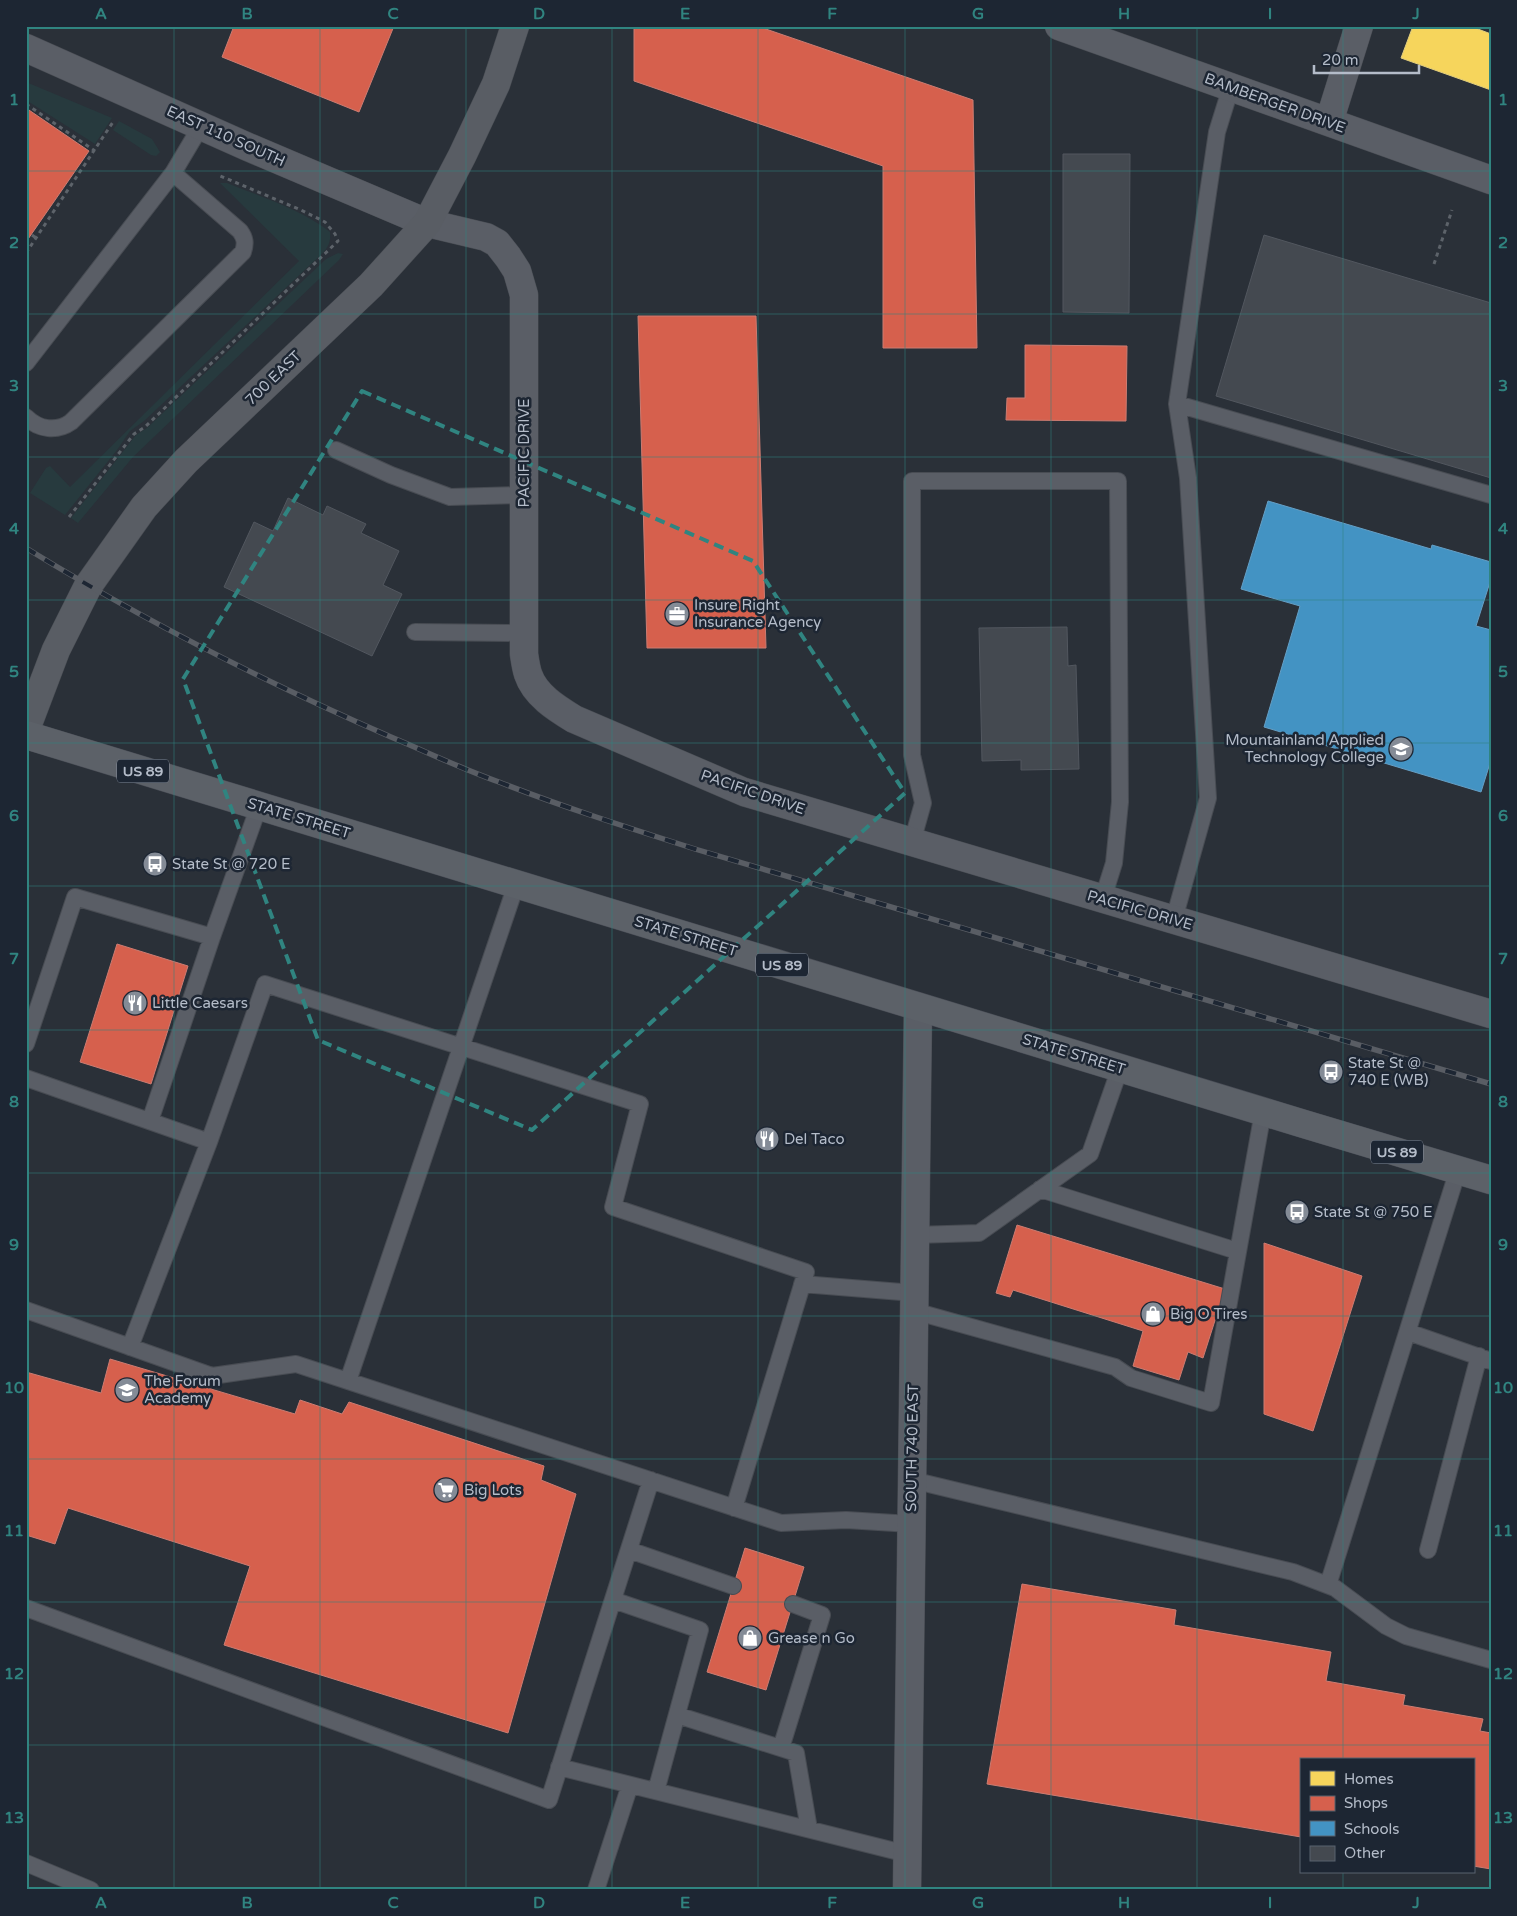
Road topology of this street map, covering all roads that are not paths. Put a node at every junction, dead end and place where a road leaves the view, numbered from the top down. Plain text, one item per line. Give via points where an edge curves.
1 (515, 26) edge
2 (1060, 26) edge
3 (1359, 26) edge
4 (26, 48) edge
5 (1231, 87) junction
6 (1329, 122) junction
7 (201, 126) junction
8 (172, 173) junction
9 (1491, 180) edge
10 (427, 223) junction
11 (26, 363) edge
12 (1177, 404) junction
13 (26, 418) edge
14 (336, 450) dead end
15 (523, 495) junction
16 (1491, 495) edge
17 (415, 632) dead end
18 (523, 633) junction
19 (26, 728) edge
20 (26, 735) edge
21 (259, 806) junction
22 (912, 842) junction
23 (516, 884) junction
24 (1103, 898) junction
25 (1174, 919) junction
26 (212, 937) junction
27 (918, 1007) junction
28 (1491, 1014) edge
29 (26, 1044) edge
30 (461, 1047) junction
31 (1120, 1068) junction
32 (26, 1078) edge
33 (1263, 1112) junction
34 (150, 1121) junction
35 (209, 1142) junction
36 (1458, 1170) junction
37 (1491, 1180) edge
38 (1040, 1189) junction
39 (915, 1235) junction
40 (1237, 1251) junction
41 (802, 1284) junction
42 (914, 1302) junction
43 (26, 1310) edge
44 (1408, 1332) junction
45 (130, 1347) junction
46 (1485, 1358) edge
47 (348, 1381) junction
48 (651, 1480) junction
49 (912, 1480) junction
50 (734, 1508) junction
51 (911, 1524) junction
52 (629, 1550) junction
53 (1428, 1550) dead end
54 (1328, 1585) junction
55 (733, 1586) dead end
56 (613, 1600) junction
57 (793, 1604) dead end
58 (26, 1608) edge
59 (1491, 1660) edge
60 (677, 1715) junction
61 (781, 1748) junction
62 (559, 1767) junction
63 (630, 1785) junction
64 (656, 1791) junction
65 (809, 1829) junction
66 (907, 1854) junction
67 (26, 1863) edge
68 (91, 1890) edge
69 (596, 1890) edge
70 (906, 1890) edge

1 - 10 street, 700 EAST via 496,84
2 - 5 street, BAMBERGER DRIVE
3 - 6 street
4 - 7 street, EAST 110 SOUTH
5 - 6 street, BAMBERGER DRIVE
5 - 12 lane via 1217,132
6 - 9 street, BAMBERGER DRIVE
7 - 8 lane
7 - 10 street, EAST 110 SOUTH
8 - 11 lane
8 - 13 lane via 240,231 246,245 244,252 72,422 64,428 52,429 39,427
10 - 15 street, PACIFIC DRIVE via 486,237 497,244 517,271 524,295 525,320
10 - 19 street, 700 EAST via 371,285 186,461 144,507 88,586 56,650
12 - 16 lane
12 - 25 lane via 1188,478 1208,798
14 - 15 lane via 450,497
15 - 18 street, PACIFIC DRIVE
17 - 18 lane
18 - 22 street, PACIFIC DRIVE via 528,675 553,706 574,719 744,792
20 - 21 main road, STATE STREET / US 89
21 - 23 main road, STATE STREET / US 89
21 - 26 lane
22 - 24 street, PACIFIC DRIVE
22 - 24 lane via 923,803 912,755 912,481 1118,481 1120,802 1114,863
23 - 27 main road, STATE STREET / US 89
23 - 30 lane
24 - 25 street, PACIFIC DRIVE
25 - 28 street, PACIFIC DRIVE
26 - 29 lane via 75,897
26 - 34 lane
27 - 31 main road, STATE STREET / US 89
27 - 39 street, SOUTH 740 EAST
30 - 35 lane via 265,984
30 - 41 lane via 640,1104 613,1207 806,1272
30 - 47 lane
31 - 33 main road, STATE STREET / US 89
31 - 38 lane via 1090,1154
32 - 34 lane
33 - 36 main road, STATE STREET / US 89
33 - 40 lane
34 - 35 lane
35 - 45 lane
36 - 37 main road, STATE STREET / US 89
36 - 44 lane
38 - 39 lane via 979,1233
38 - 40 lane
39 - 42 street, SOUTH 740 EAST
40 - 42 lane via 1211,1403 1131,1378 1116,1367
41 - 42 lane
41 - 50 lane
42 - 49 street, SOUTH 740 EAST
43 - 45 lane
44 - 46 lane
44 - 54 lane
45 - 47 lane via 212,1376 296,1364
46 - 53 lane
47 - 48 lane
48 - 50 lane
48 - 52 lane
49 - 51 street, SOUTH 740 EAST
49 - 54 lane via 1293,1572
50 - 51 lane via 781,1523 846,1520
51 - 66 street, SOUTH 740 EAST
52 - 55 lane
52 - 56 lane
54 - 59 lane via 1386,1626 1406,1636
56 - 60 lane via 700,1630
56 - 62 lane
57 - 61 lane via 822,1615
58 - 62 lane via 549,1800
60 - 61 lane
60 - 64 lane
61 - 65 lane via 796,1753
62 - 63 lane
63 - 64 lane
63 - 69 lane
64 - 65 lane
65 - 66 lane
66 - 70 street, SOUTH 740 EAST
67 - 68 lane

